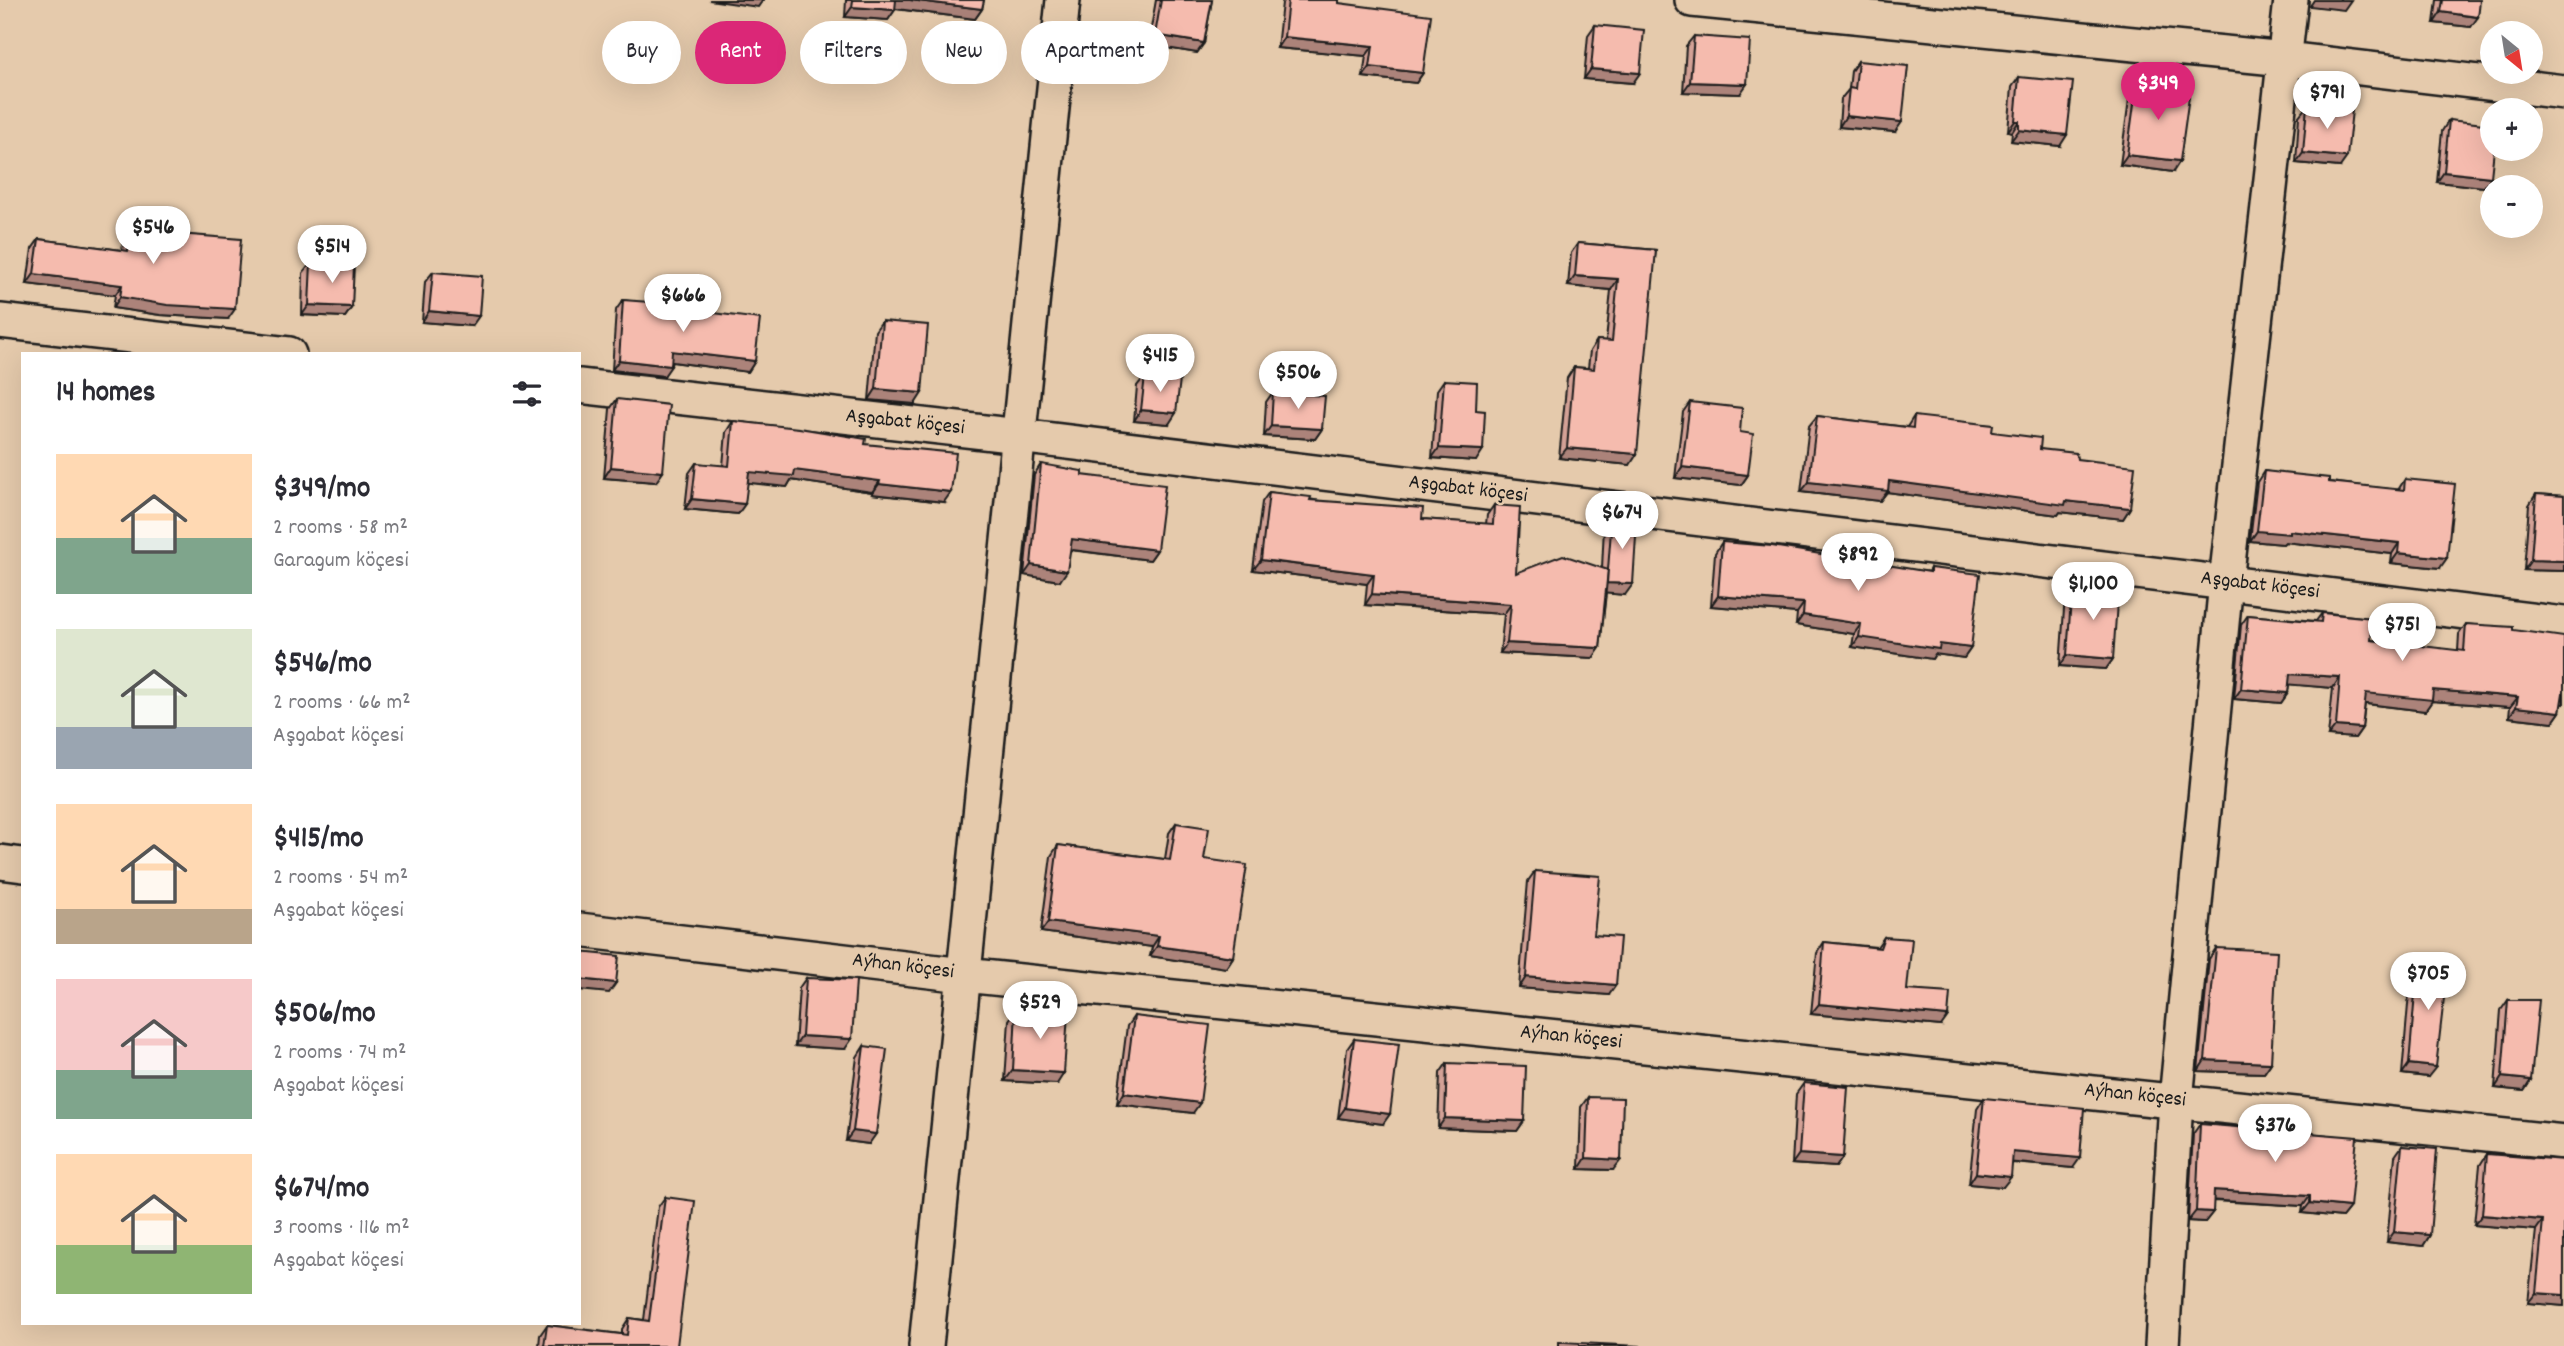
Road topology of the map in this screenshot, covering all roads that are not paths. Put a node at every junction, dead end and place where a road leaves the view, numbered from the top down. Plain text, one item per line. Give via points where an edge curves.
1 (1063, 0) edge
2 (1692, 0) edge
3 (2291, 0) edge
4 (2284, 59) junction
5 (2564, 92) edge
6 (0, 321) edge
7 (271, 352) edge
8 (581, 386) edge
9 (1019, 436) junction
10 (2226, 582) junction
11 (2564, 624) edge
12 (0, 862) edge
13 (21, 864) edge
14 (581, 930) edge
15 (964, 975) junction
16 (2176, 1100) junction
17 (2564, 1142) edge
18 (926, 1346) edge
19 (2162, 1346) edge

1 - 9 street
2 - 4 street
3 - 4 street
4 - 5 street
4 - 10 street
6 - 7 street
8 - 9 street, Aşgabat köçesi
9 - 10 street, Aşgabat köçesi
9 - 15 street
10 - 11 street, Aşgabat köçesi
10 - 16 street
12 - 13 street
14 - 15 street, Aýhan köçesi
15 - 16 street, Aýhan köçesi
15 - 18 street
16 - 17 street, Aýhan köçesi
16 - 19 street

